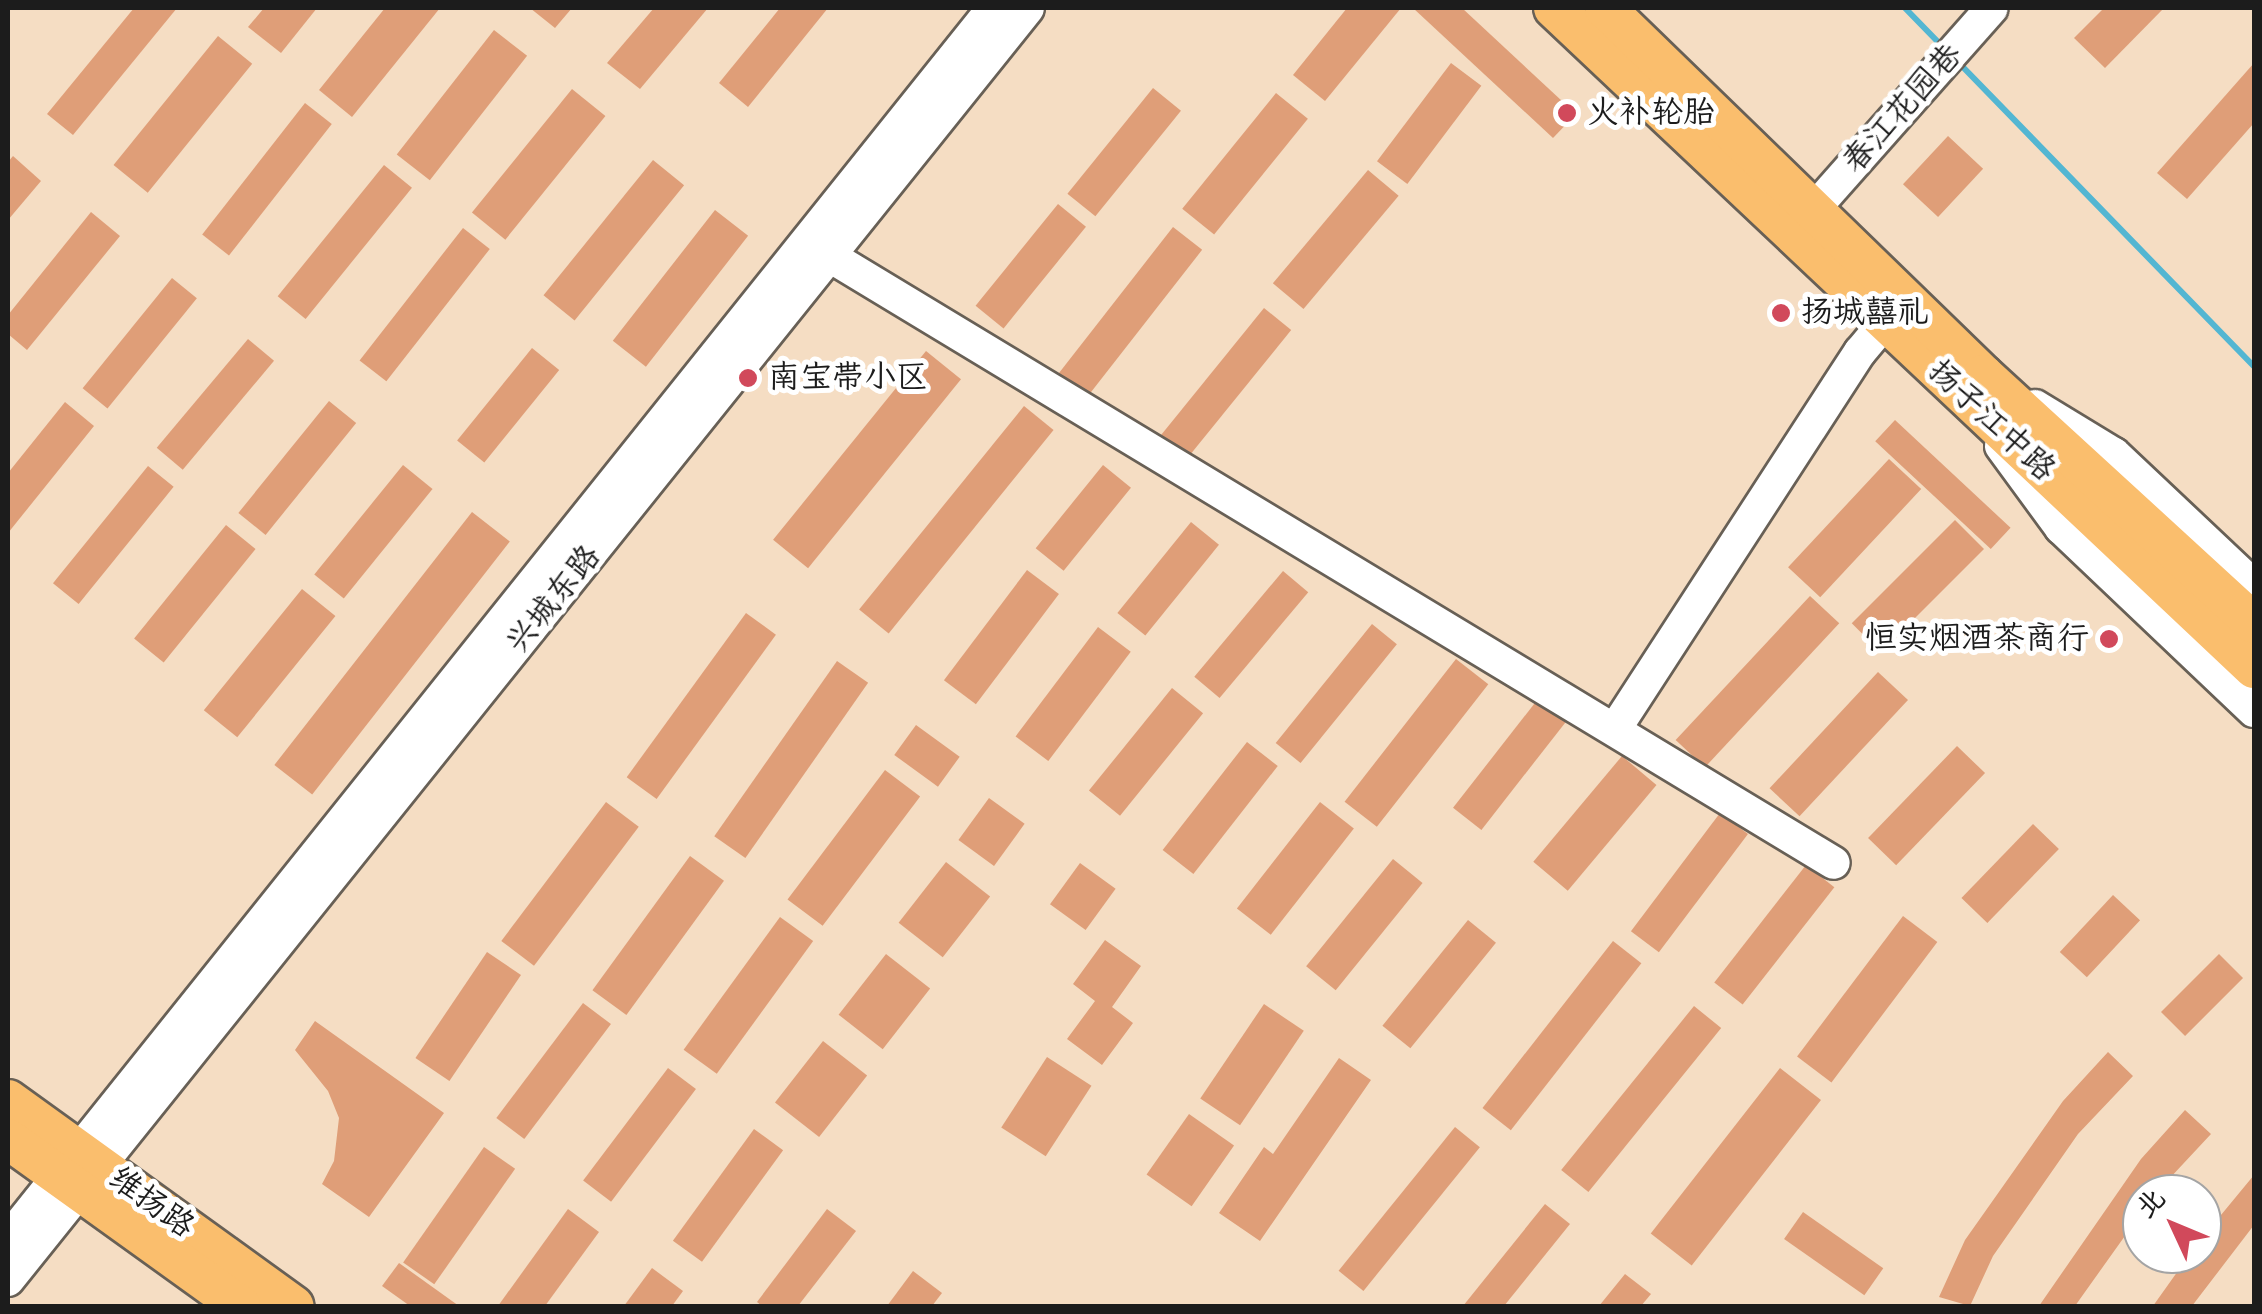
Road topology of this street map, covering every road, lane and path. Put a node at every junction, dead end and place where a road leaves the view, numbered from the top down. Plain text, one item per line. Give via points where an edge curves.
1 (994, 8) edge
2 (1028, 8) edge
3 (1554, 8) edge
4 (1605, 8) edge
5 (1992, 8) edge
6 (1814, 209) junction
7 (828, 256) junction
8 (1896, 308) junction
9 (1974, 386) junction
10 (2254, 586) edge
11 (2254, 623) edge
12 (2254, 668) edge
13 (2254, 711) edge
14 (1615, 729) junction
15 (1834, 863) dead end
16 (8, 1100) edge
17 (8, 1139) edge
18 (78, 1171) junction
19 (8, 1239) edge
20 (8, 1280) edge
21 (240, 1306) edge
22 (294, 1306) edge

1 - 18 street, 兴城东路
2 - 7 street, 兴城东路
3 - 8 main road, 扬子江中路
4 - 6 main road, 扬子江中路
5 - 6 street, 春江花园巷
6 - 8 main road, 扬子江中路
7 - 14 street
7 - 18 street, 兴城东路
8 - 9 main road, 扬子江中路
8 - 14 street
9 - 10 street via 2114,454
9 - 11 main road, 扬子江中路
9 - 12 main road, 扬子江中路
9 - 13 street via 2061,528
14 - 15 street
16 - 18 main road, 维扬路
17 - 18 main road, 维扬路
18 - 19 street
18 - 20 street
18 - 21 main road, 维扬路
18 - 22 main road, 维扬路

